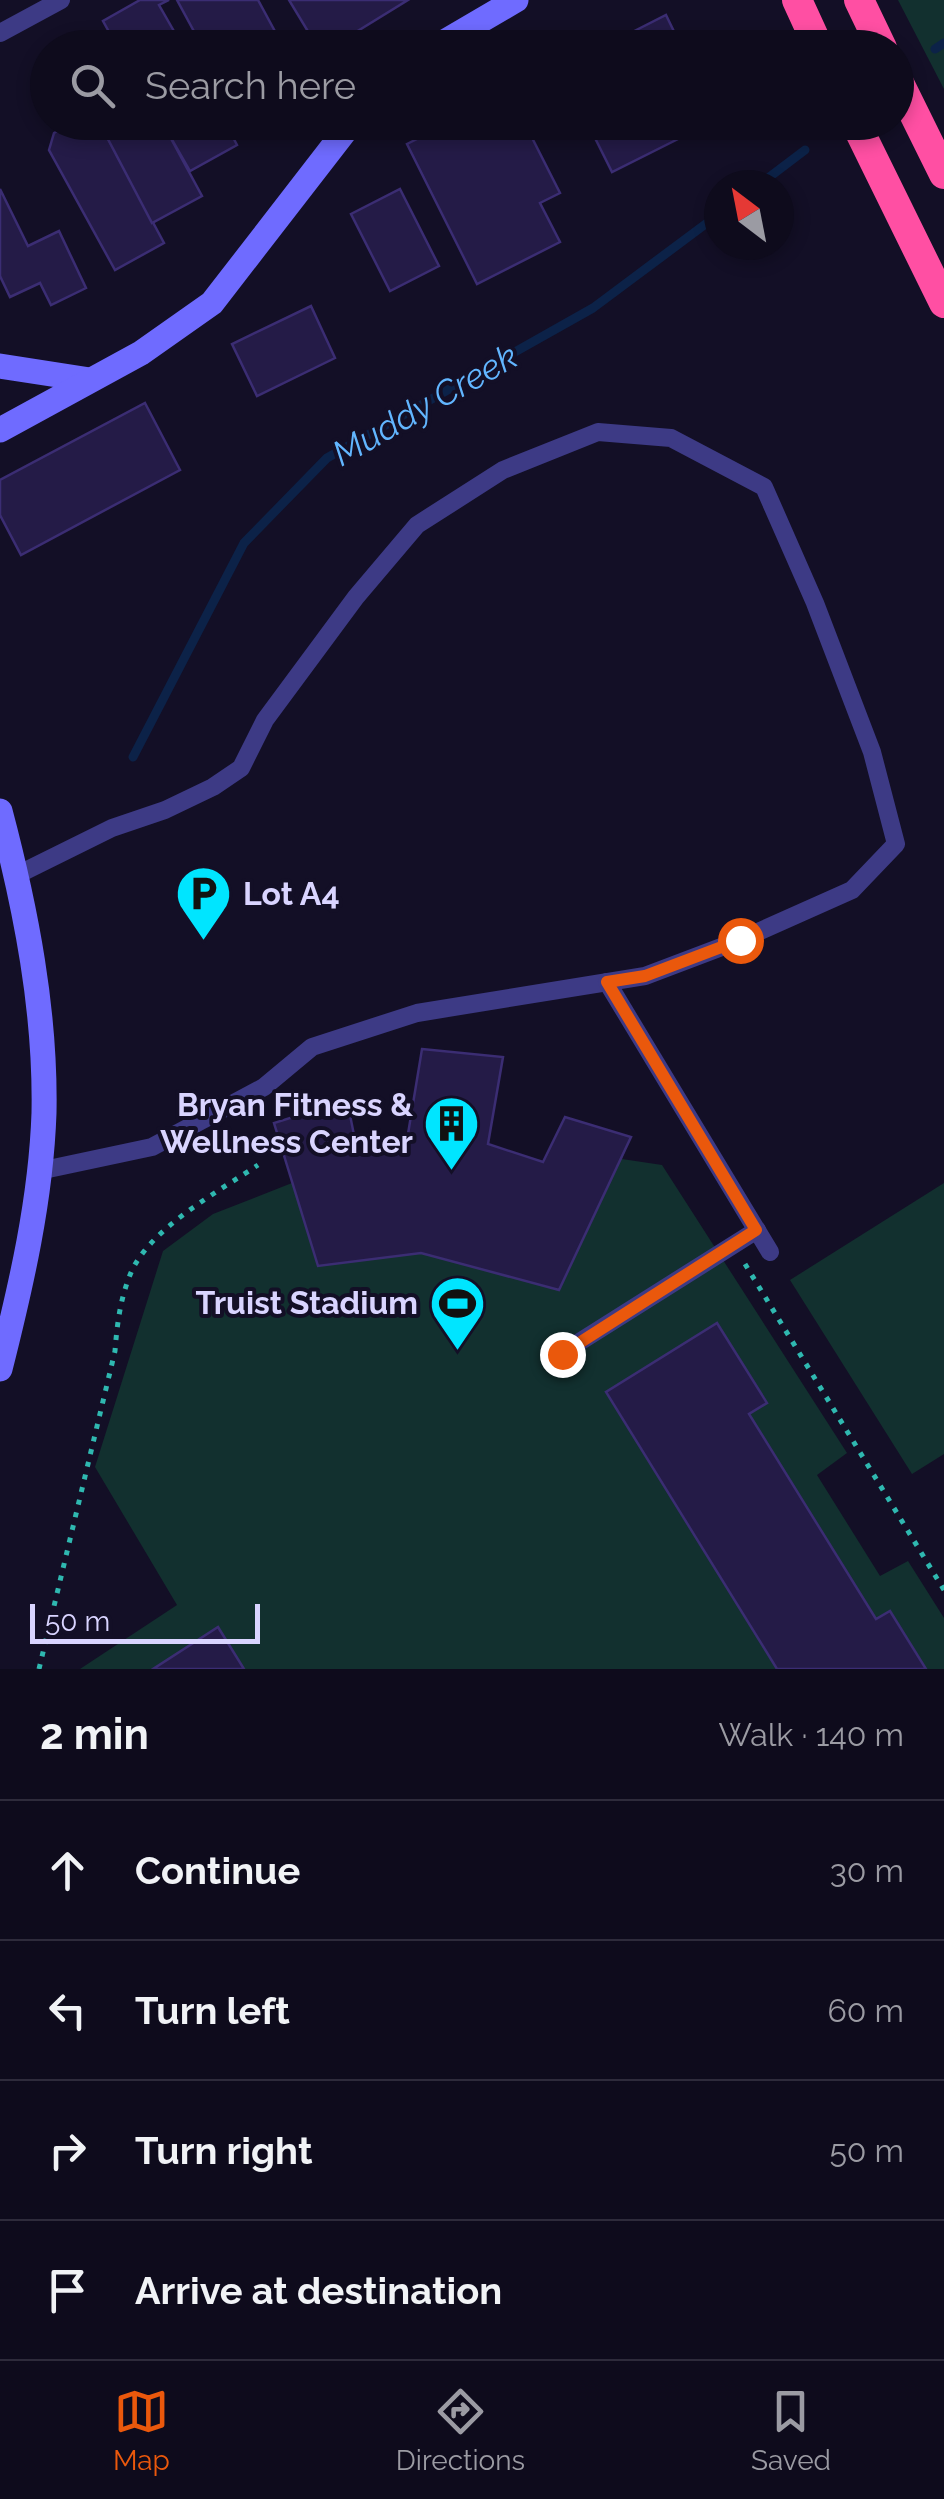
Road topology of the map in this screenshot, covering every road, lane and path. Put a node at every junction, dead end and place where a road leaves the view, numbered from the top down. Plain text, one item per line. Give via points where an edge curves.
1 (61, 0) edge
2 (516, 0) edge
3 (859, 0) edge
4 (796, 6) edge
5 (465, 30) edge
6 (809, 30) edge
7 (873, 30) edge
8 (0, 33) edge
9 (914, 114) edge
10 (338, 140) edge
11 (865, 140) edge
12 (944, 174) edge
13 (944, 303) edge
14 (0, 366) edge
15 (90, 380) junction
16 (0, 430) edge
17 (0, 811) edge
18 (17, 875) junction
19 (607, 982) junction
20 (258, 1165) dead end
21 (38, 1172) junction
22 (756, 1230) junction
23 (770, 1252) dead end
24 (741, 1257) dead end
25 (562, 1354) dead end
26 (0, 1370) edge
27 (944, 1590) edge
28 (39, 1669) edge

1 - 8 lane
2 - 5 main road
3 - 7 highway
4 - 6 highway
9 - 12 highway
10 - 15 main road via 212,303
11 - 13 highway
14 - 15 main road
15 - 16 main road
17 - 18 main road
18 - 19 lane via 214,787 241,768 265,720 417,525 502,470 598,432 671,438 764,487 872,752 896,844 852,890 645,976
18 - 21 main road via 40,1023 44,1112
19 - 21 lane via 418,1013 312,1047 264,1088 152,1147
19 - 22 lane
20 - 28 path via 182,1216 131,1271
21 - 26 main road
22 - 23 lane
22 - 25 lane
24 - 27 path

